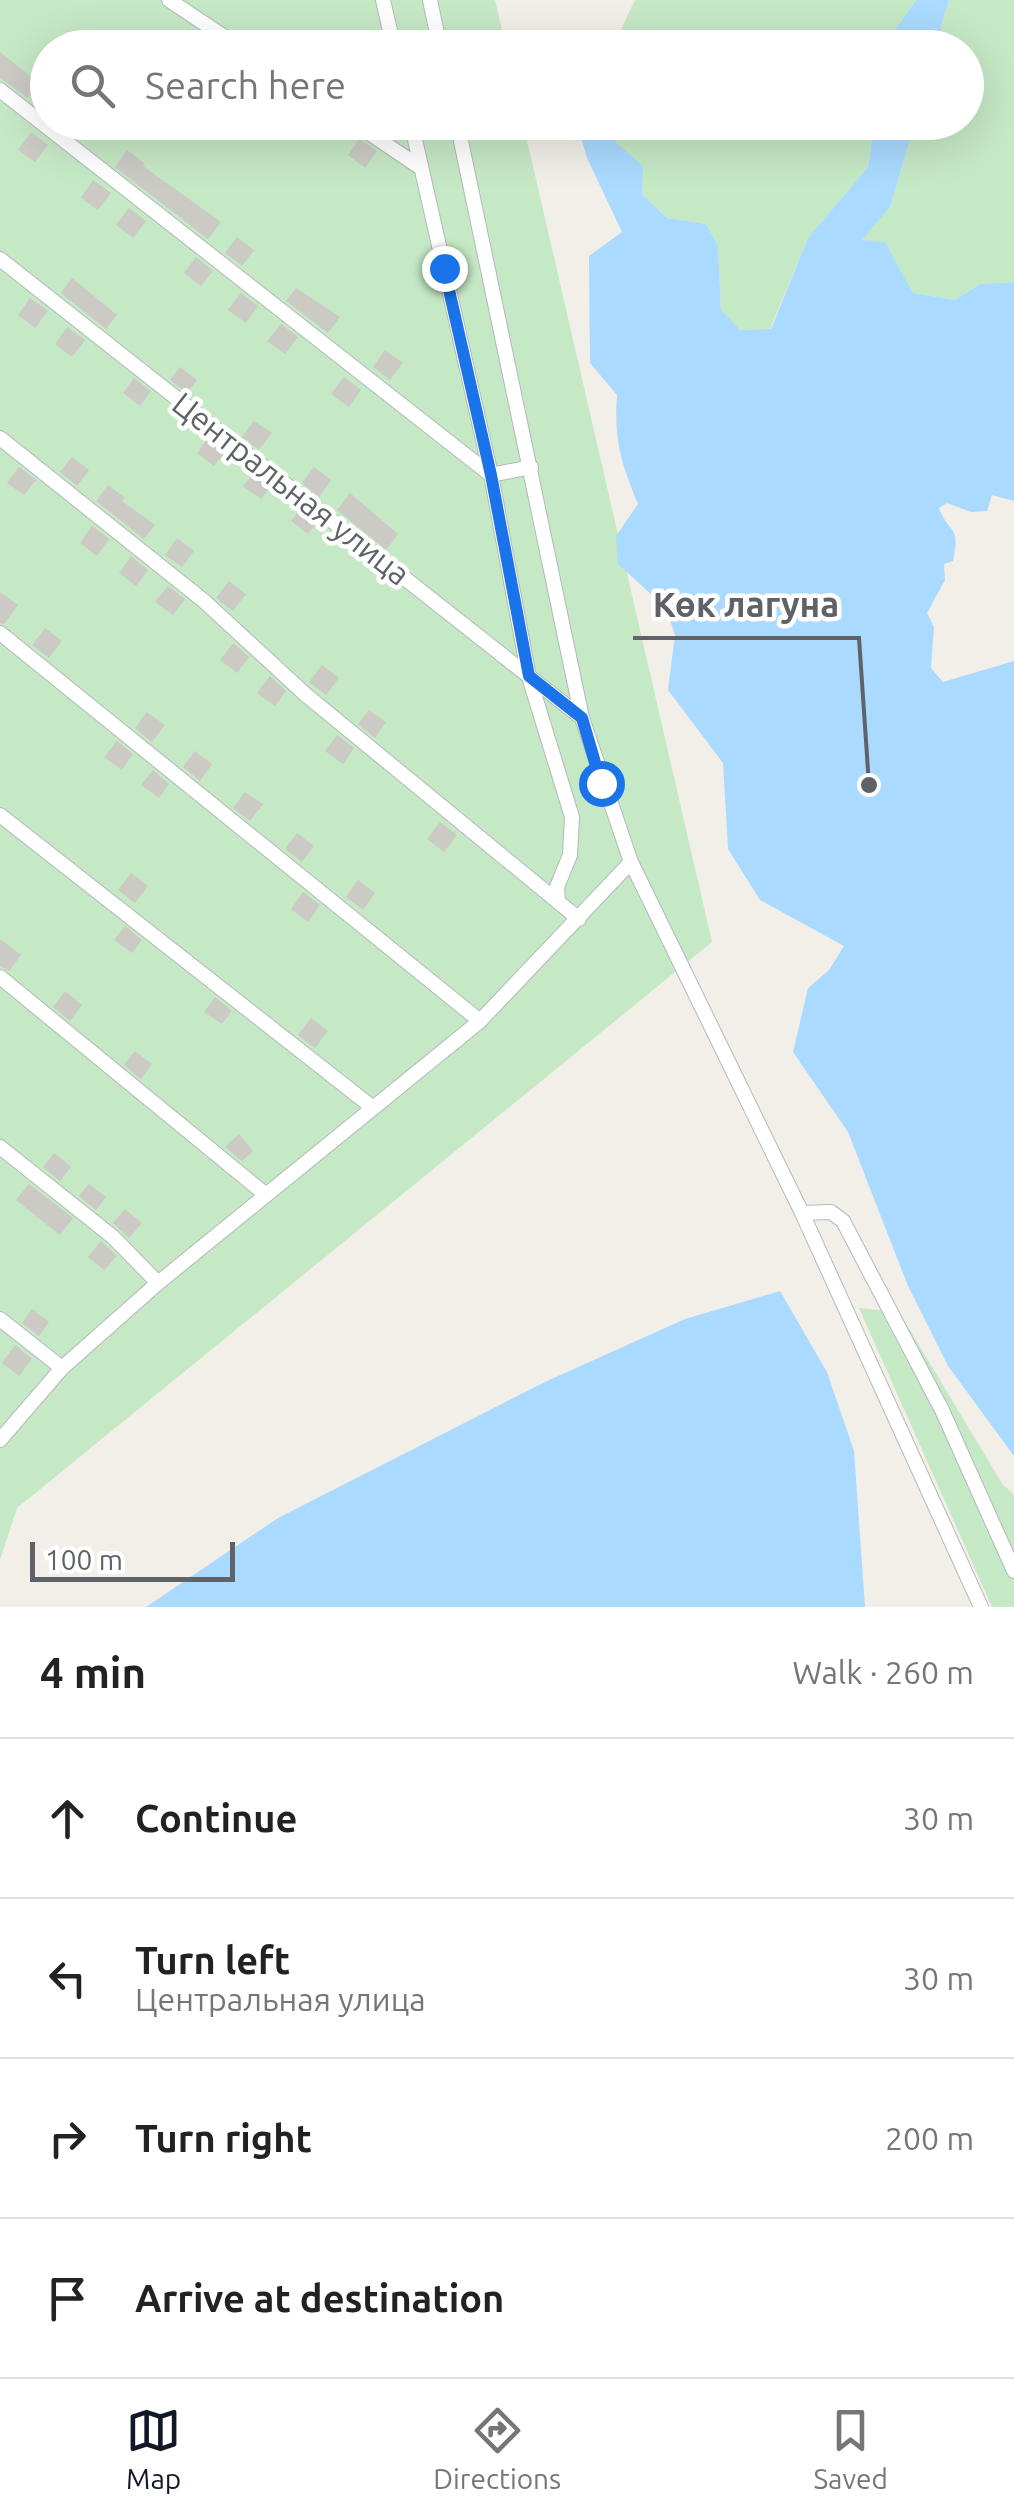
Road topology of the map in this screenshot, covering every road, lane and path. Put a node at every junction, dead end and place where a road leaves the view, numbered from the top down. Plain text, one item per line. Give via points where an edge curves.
1 (170, 0) edge
2 (383, 0) edge
3 (430, 0) edge
4 (214, 30) edge
5 (390, 30) edge
6 (436, 30) edge
7 (0, 90) edge
8 (30, 114) edge
9 (64, 140) edge
10 (380, 140) edge
11 (415, 140) edge
12 (461, 140) edge
13 (421, 168) junction
14 (0, 260) edge
15 (0, 438) edge
16 (532, 467) junction
17 (491, 475) junction
18 (0, 634) edge
19 (529, 676) junction
20 (582, 718) junction
21 (0, 815) edge
22 (630, 862) junction
23 (558, 901) junction
24 (579, 919) junction
25 (0, 977) edge
26 (480, 1020) junction
27 (372, 1107) junction
28 (0, 1147) edge
29 (265, 1194) junction
30 (802, 1212) junction
31 (158, 1283) junction
32 (0, 1319) edge
33 (62, 1368) junction
34 (0, 1440) edge
35 (1014, 1570) edge
36 (981, 1607) edge

1 - 4 street
2 - 5 street
3 - 6 street
7 - 8 street
9 - 17 street
10 - 13 street
11 - 13 street
12 - 16 street
13 - 17 street
14 - 19 street, Центральная улица
15 - 23 street
16 - 17 street
16 - 20 street
17 - 19 street
18 - 26 street
19 - 20 street, Центральная улица
19 - 23 street via 572,817
20 - 22 street
21 - 27 street
22 - 24 street
22 - 30 street
23 - 24 street
24 - 26 street
25 - 29 street
26 - 27 street
27 - 29 street
28 - 31 street via 113,1237
29 - 31 street
30 - 35 street via 831,1212 843,1222 942,1410
30 - 36 street
31 - 33 street
32 - 33 street
33 - 34 street

